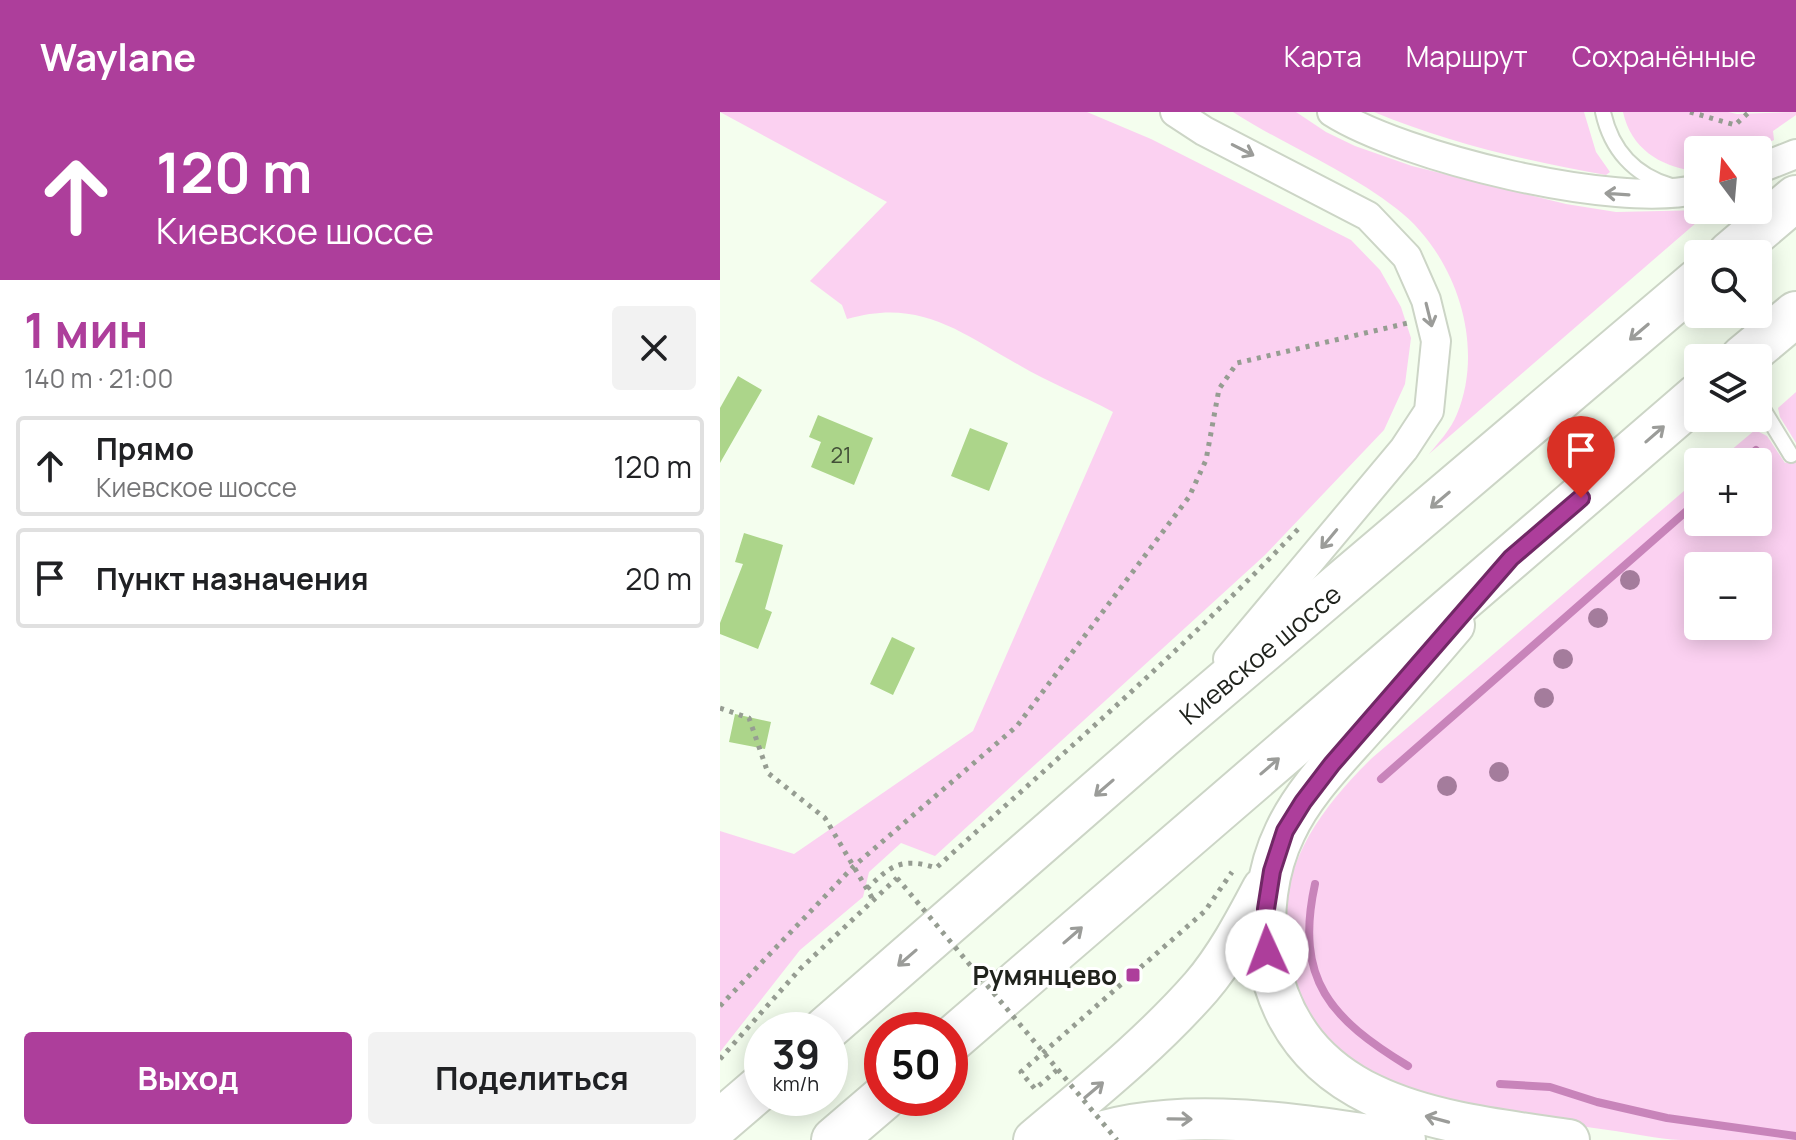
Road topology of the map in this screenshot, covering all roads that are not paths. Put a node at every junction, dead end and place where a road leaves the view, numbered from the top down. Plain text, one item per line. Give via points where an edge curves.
1 (1175, 112) edge
2 (1332, 112) edge
3 (1603, 112) edge
4 (1796, 154) edge
5 (1772, 163) edge
6 (1684, 189) edge
7 (1684, 191) edge
8 (1796, 198) edge
9 (1746, 240) edge
10 (1684, 293) edge
11 (1796, 314) edge
12 (1760, 344) edge
13 (1684, 408) edge
14 (1772, 424) edge
15 (1791, 455) dead end
16 (1511, 558) junction
17 (1162, 736) junction
18 (1254, 868) junction
19 (846, 1012) edge
20 (968, 1026) edge
21 (744, 1101) edge
22 (864, 1114) edge
23 (720, 1122) edge
24 (834, 1140) edge
25 (1034, 1140) edge
26 (1077, 1140) edge
27 (1405, 1140) edge
28 (1569, 1140) edge

1 -> 17 street via 1368,216 1407,257 1436,341 1429,411 1404,449
7 -> 2 street via 1611,194 1568,187 1418,149
3 - 6 lane via 1614,146 1643,174
4 - 5 street
8 - 9 highway
10 -> 17 highway, Киевское шоссе
11 - 12 highway
16 -> 13 highway
14 - 15 lane
16 - 18 main road via 1321,777
20 -> 16 highway
17 -> 19 highway, Киевское шоссе
25 -> 18 main road via 1134,1056 1203,985 1243,927
28 -> 18 main road via 1419,1114 1361,1089 1315,1054 1285,1011 1271,973
21 - 23 highway
22 - 24 highway
26 -> 27 main road via 1170,1119 1263,1123

